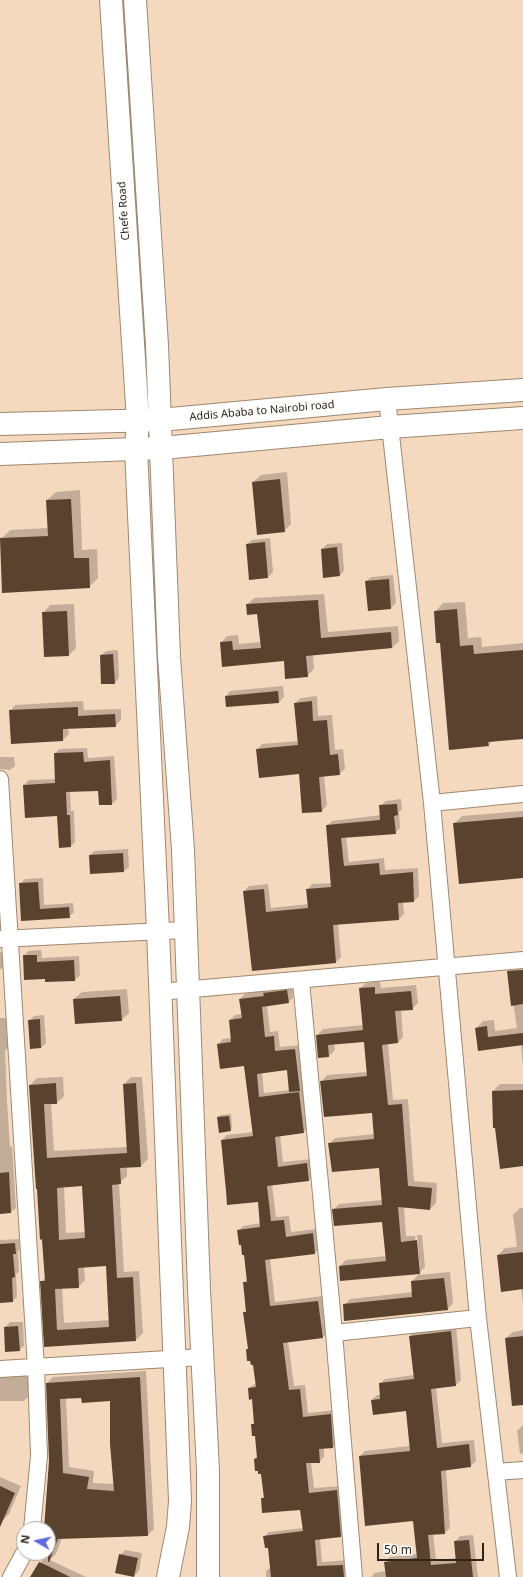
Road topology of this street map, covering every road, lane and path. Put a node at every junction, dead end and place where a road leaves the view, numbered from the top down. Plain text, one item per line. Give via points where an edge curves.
1 (111, 0) edge
2 (135, 0) edge
3 (523, 390) edge
4 (387, 399) junction
5 (523, 418) edge
6 (160, 420) junction
7 (138, 422) junction
8 (0, 424) edge
9 (390, 428) junction
10 (162, 448) junction
11 (136, 449) junction
12 (0, 454) edge
13 (0, 779) edge
14 (523, 794) edge
15 (432, 803) junction
16 (184, 930) junction
17 (158, 931) junction
18 (5, 939) edge
19 (523, 960) edge
20 (446, 968) junction
21 (301, 981) junction
22 (188, 989) junction
23 (159, 992) junction
24 (478, 1318) junction
25 (334, 1333) junction
26 (202, 1357) junction
27 (174, 1359) junction
28 (36, 1368) junction
29 (0, 1369) edge
30 (523, 1470) edge
31 (496, 1472) junction
32 (33, 1521) edge
33 (20, 1561) edge
34 (11, 1577) edge
35 (168, 1577) edge
36 (208, 1577) edge
37 (354, 1577) edge
38 (508, 1577) edge

1 - 7 main road, Chefe Road
2 - 6 main road
3 - 4 main road, Addis Ababa to Nairobi road
4 - 6 main road, Addis Ababa to Nairobi road
4 - 9 street
5 - 9 main road
6 - 7 main road, Addis Ababa to Nairobi road
6 - 10 main road
7 - 8 main road, Addis Ababa to Nairobi road
7 - 11 main road, Chefe Road
9 - 10 main road
9 - 15 street
10 - 11 main road
10 - 16 main road via 169,657 183,850
11 - 12 main road
11 - 17 main road, Chefe Road
13 - 18 street
14 - 15 street
15 - 20 street
16 - 17 street
16 - 22 main road
17 - 18 street
17 - 23 main road, Chefe Road
18 - 28 street
19 - 20 street
20 - 21 street
20 - 24 street
21 - 22 street
21 - 25 street
22 - 23 street
22 - 26 main road
23 - 27 main road, Chefe Road
24 - 25 street
24 - 31 street
25 - 37 street
26 - 27 street
26 - 36 main road via 208,1471
27 - 28 street
27 - 35 main road, Chefe Road via 180,1502
28 - 29 street
28 - 32 street via 39,1456
30 - 31 street
31 - 38 street
33 - 34 street

